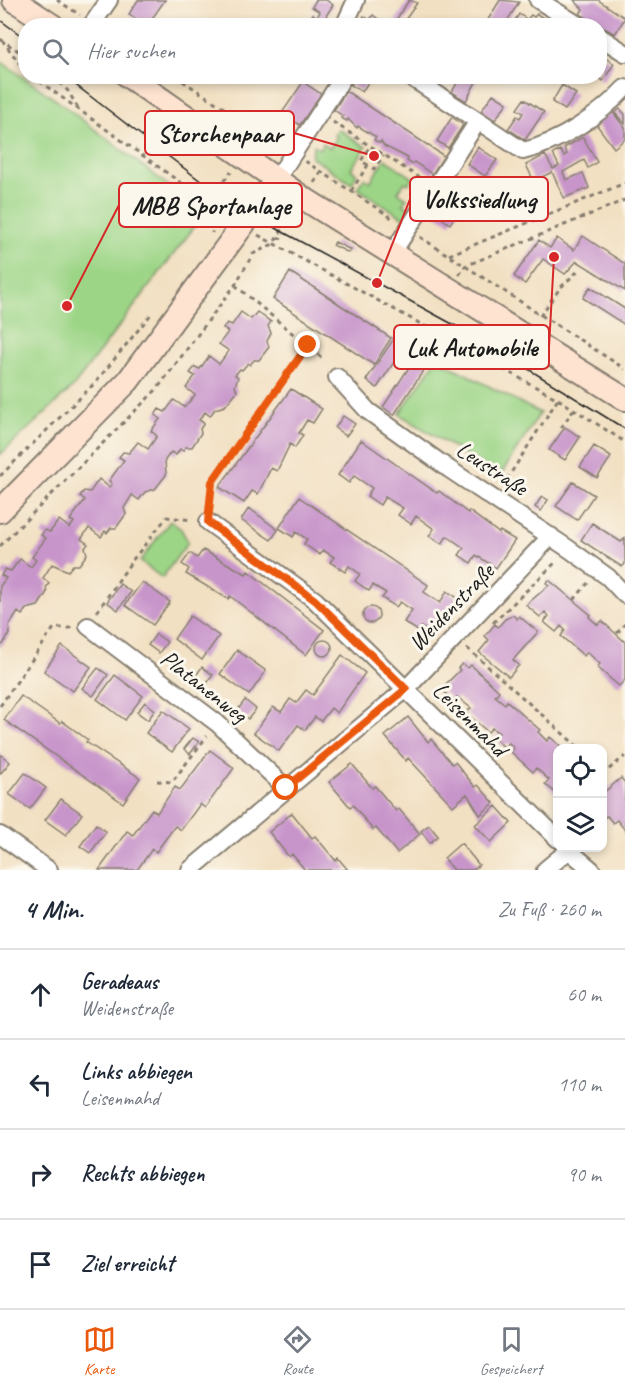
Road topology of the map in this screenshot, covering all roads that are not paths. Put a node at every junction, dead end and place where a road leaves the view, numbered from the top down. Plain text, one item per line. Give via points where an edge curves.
1 (14, 0) edge
2 (109, 0) edge
3 (356, 0) edge
4 (538, 0) edge
5 (41, 18) edge
6 (96, 18) edge
7 (348, 18) edge
8 (567, 18) edge
9 (607, 41) edge
10 (625, 53) edge
11 (139, 84) edge
12 (339, 84) edge
13 (421, 84) edge
14 (625, 88) edge
15 (478, 121) junction
16 (276, 180) junction
17 (393, 252) junction
18 (337, 377) dead end
19 (624, 397) edge
20 (0, 511) edge
21 (208, 522) road end
22 (551, 536) junction
23 (625, 595) edge
24 (88, 626) road end
25 (406, 689) junction
26 (286, 788) junction
27 (0, 835) edge
28 (553, 835) edge
29 (559, 852) edge
30 (571, 852) edge
31 (49, 870) edge
32 (190, 870) edge
33 (545, 870) edge
34 (592, 870) edge

1 - 5 main road
2 - 6 street
3 - 7 street
4 - 8 street
9 - 10 street
11 - 16 main road
12 - 16 street
13 - 15 street
14 - 15 street via 596,113 535,149 523,151
15 - 17 street
16 - 17 main road
16 - 20 main road via 128,381
17 - 19 main road
18 - 22 street, Leustraße via 368,411
21 - 25 street, Leisenmahd via 315,600
22 - 23 street, Leustraße via 600,571
22 - 25 street, Weidenstraße
24 - 26 street, Platanenweg via 217,723
25 - 26 street, Weidenstraße
25 - 28 street, Leisenmahd
26 - 32 street, Weidenstraße
27 - 31 street
29 - 33 street
30 - 34 street, Leisenmahd

